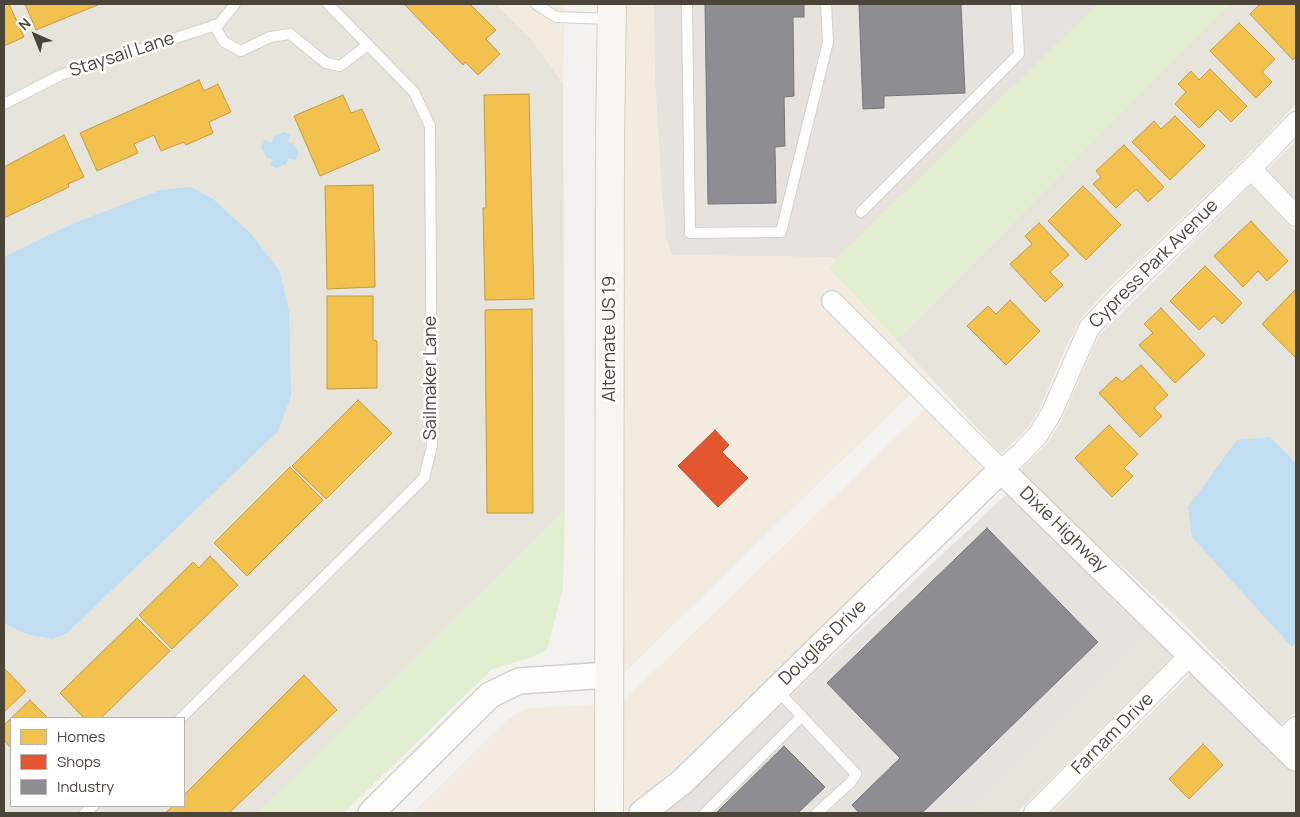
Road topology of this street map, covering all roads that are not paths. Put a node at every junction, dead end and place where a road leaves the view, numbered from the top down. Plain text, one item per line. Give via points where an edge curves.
1 (235, 4) edge
2 (328, 4) edge
3 (536, 4) edge
4 (687, 4) edge
5 (826, 4) edge
6 (1016, 4) edge
7 (612, 11) edge
8 (214, 25) junction
9 (368, 45) junction
10 (4, 104) edge
11 (1296, 122) edge
12 (1251, 169) junction
13 (861, 212) dead end
14 (1296, 216) edge
15 (832, 301) dead end
16 (1001, 470) junction
17 (1192, 654) junction
18 (609, 675) junction
19 (776, 689) junction
20 (802, 716) junction
21 (182, 717) edge
22 (1291, 742) edge
23 (371, 813) edge
24 (609, 813) edge
25 (642, 813) edge
26 (705, 813) edge
27 (817, 813) edge
28 (1034, 813) edge

1 - 8 lane, Staysail Lane via 219,24
2 - 9 lane, Sailmaker Lane
3 - 7 lane via 556,16
4 - 5 lane via 690,233 781,232 828,42
6 - 13 lane via 1019,54
7 - 18 main road, Alternate US 19
8 - 9 lane via 224,42 241,51 270,37 290,34 326,64 340,66
8 - 10 lane, Staysail Lane via 61,75
9 - 21 lane, Sailmaker Lane via 414,92 430,126 432,446 424,478
11 - 12 street, Cypress Park Avenue
12 - 14 street
12 - 16 street, Cypress Park Avenue via 1089,328 1038,436
15 - 16 street, Dixie Highway
16 - 17 street, Dixie Highway
16 - 19 street, Douglas Drive
17 - 22 street, Dixie Highway
17 - 28 street, Farnam Drive
18 - 23 street via 519,681 490,695
18 - 24 main road, Alternate US 19
19 - 20 lane
19 - 25 street, Douglas Drive via 682,782
20 - 26 lane
20 - 27 lane via 856,774

